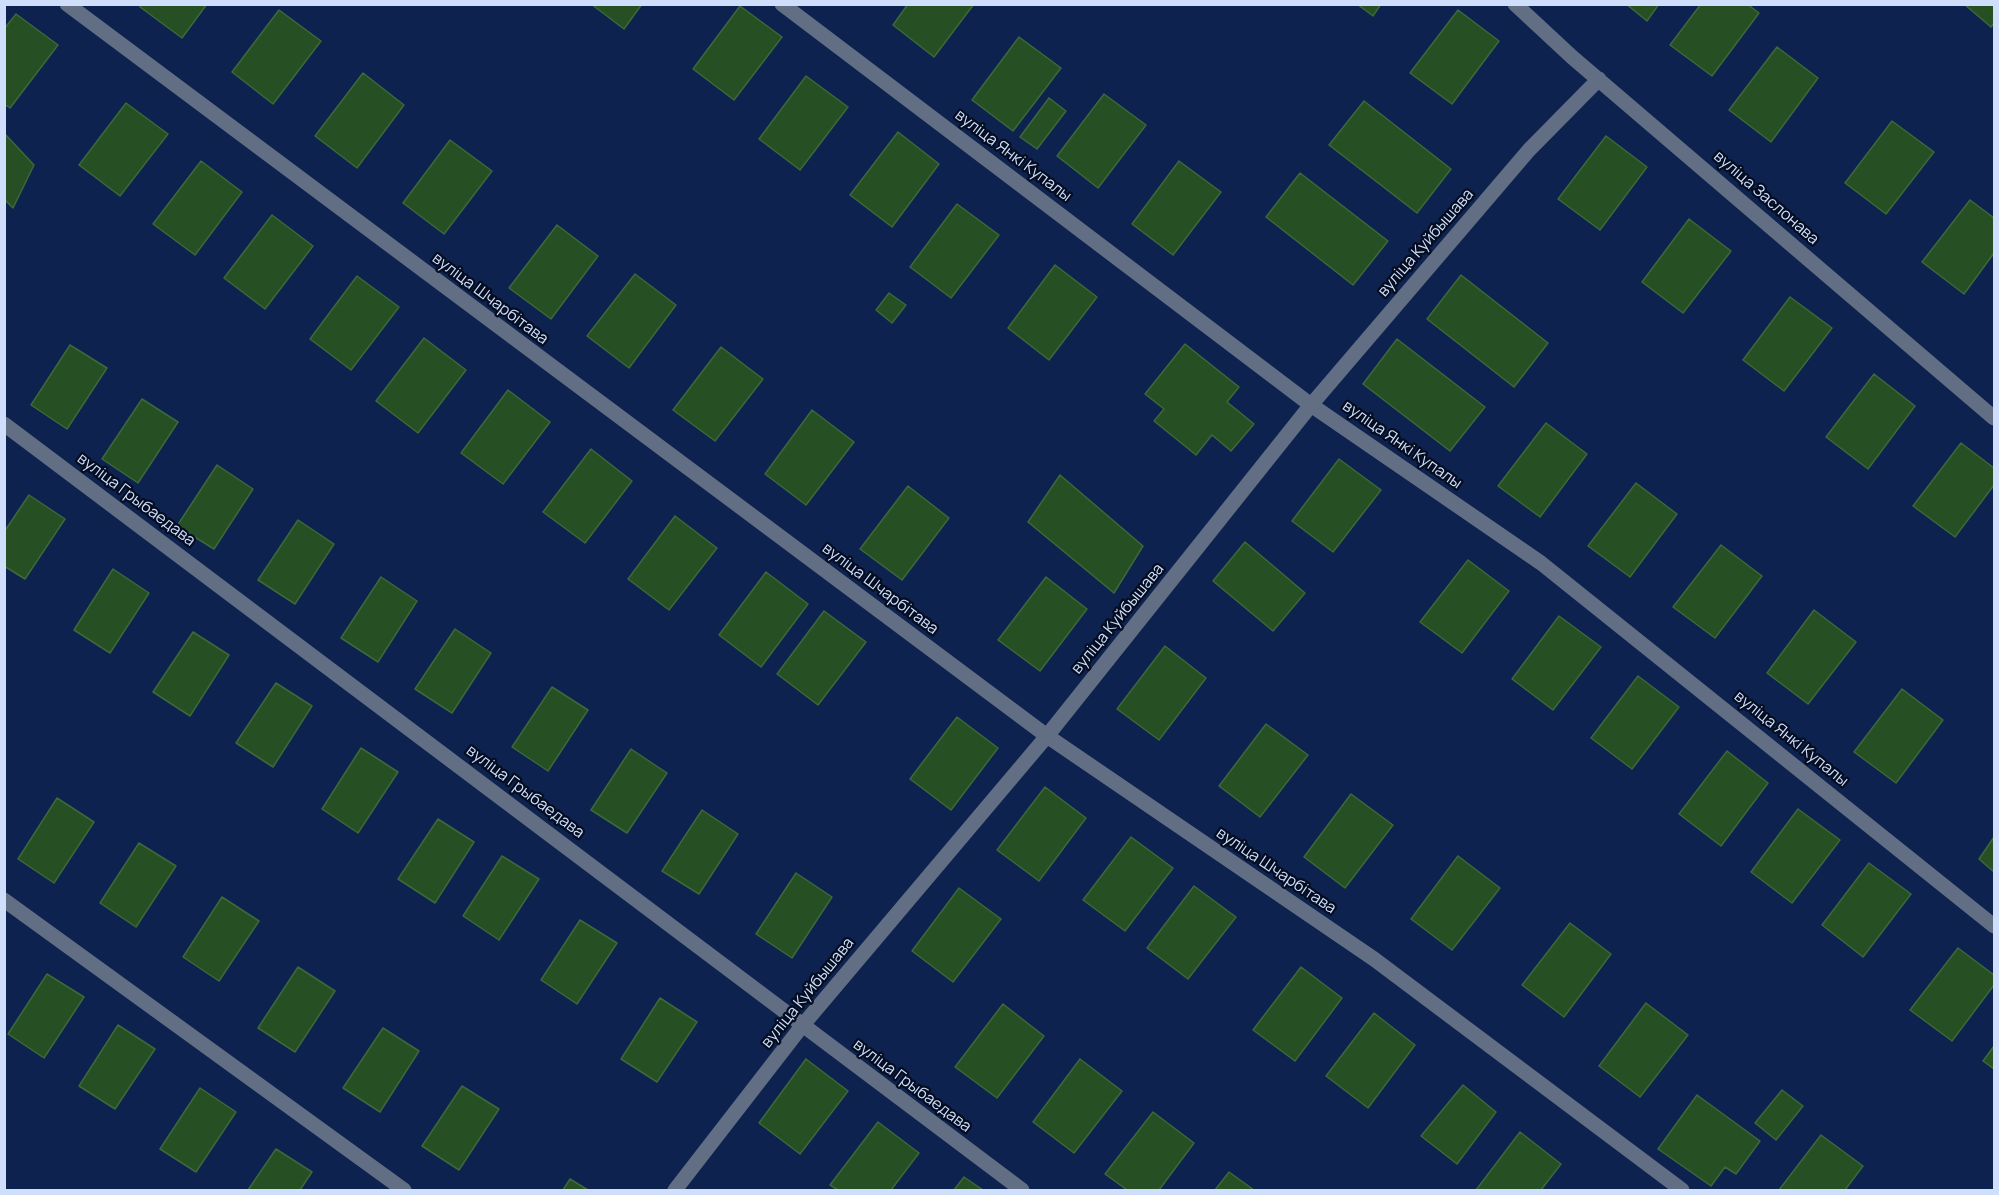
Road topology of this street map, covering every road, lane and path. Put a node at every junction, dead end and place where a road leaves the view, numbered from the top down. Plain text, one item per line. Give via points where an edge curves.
1 (67, 4) edge
2 (782, 4) edge
3 (1515, 4) edge
4 (1599, 79) junction
5 (1311, 405) junction
6 (1995, 418) edge
7 (4, 424) edge
8 (1047, 736) junction
9 (4, 900) edge
10 (1995, 926) edge
11 (802, 1026) junction
12 (404, 1191) edge
13 (675, 1191) edge
14 (1022, 1191) edge
15 (1682, 1191) edge

1 - 8 street, вуліца Шчарбітава
2 - 5 street, вуліца Янкі Купалы
3 - 4 street, вуліца Заслонава
4 - 5 street, вуліца Куйбышава via 1529,150
4 - 6 street, вуліца Заслонава
5 - 8 street, вуліца Куйбышава
5 - 10 street, вуліца Янкі Купалы via 1541,563
7 - 11 street, вуліца Грыбаедава
8 - 11 street, вуліца Куйбышава
8 - 15 street, вуліца Шчарбітава via 1374,959
9 - 12 street
11 - 13 street, вуліца Куйбышава
11 - 14 street, вуліца Грыбаедава

